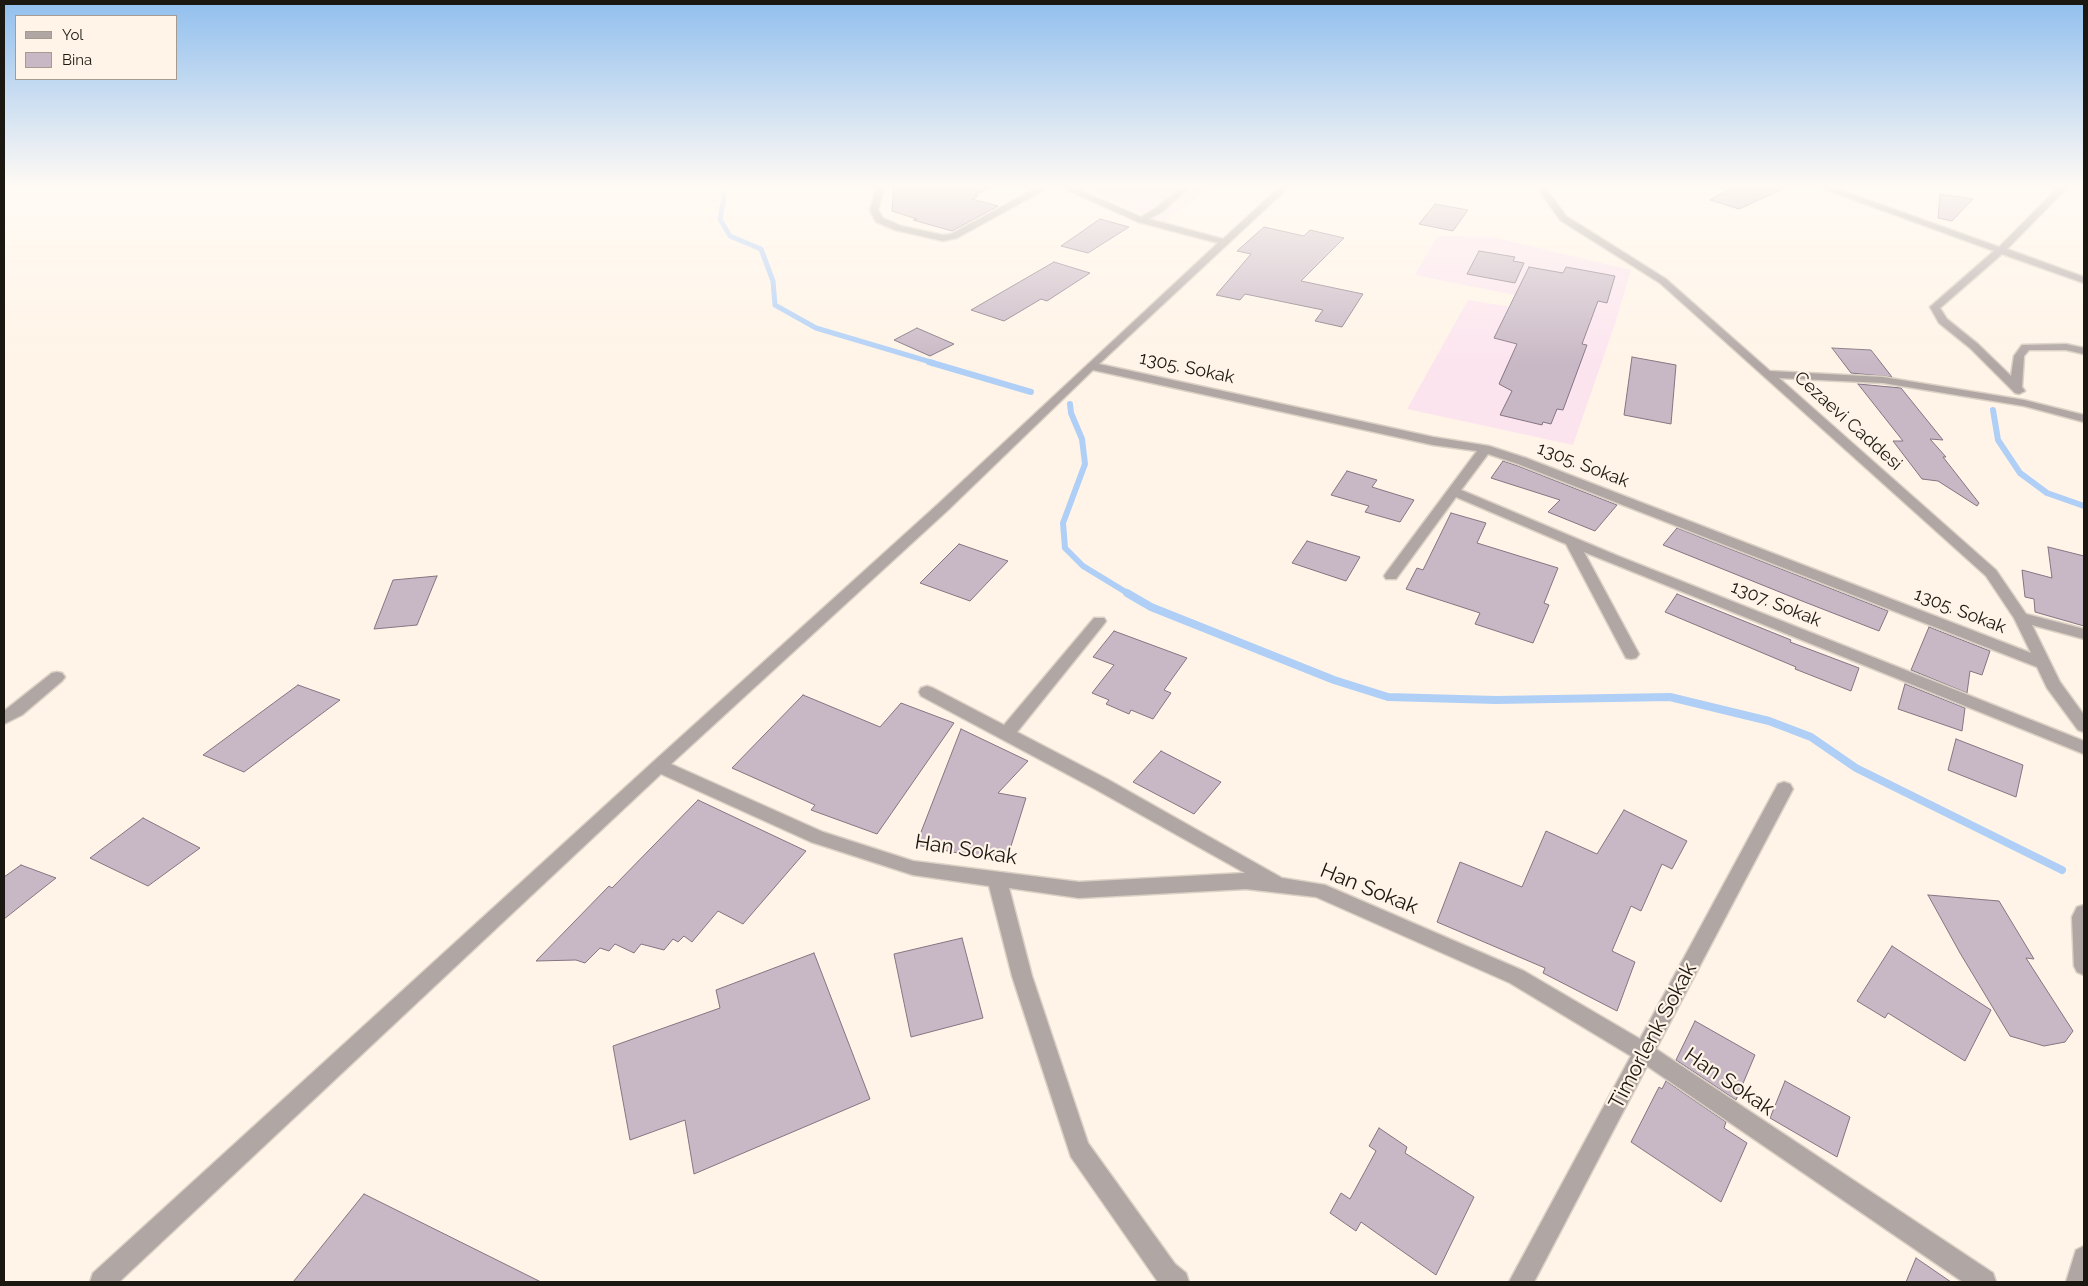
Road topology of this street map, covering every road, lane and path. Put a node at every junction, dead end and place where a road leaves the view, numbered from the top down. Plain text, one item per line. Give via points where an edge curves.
1 (1221, 245) edge
2 (1606, 245) edge
3 (1987, 245) edge
4 (2006, 245) edge
5 (2001, 250) junction
6 (2084, 280) edge
7 (2084, 351) edge
8 (1091, 366) junction
9 (1768, 374) junction
10 (2016, 387) junction
11 (2024, 403) junction
12 (2084, 418) edge
13 (1485, 449) junction
14 (1455, 492) junction
15 (1572, 542) junction
16 (1391, 576) dead end
17 (2021, 617) junction
18 (1099, 620) dead end
19 (2084, 634) edge
20 (1631, 654) dead end
21 (2042, 663) junction
22 (57, 677) dead end
23 (927, 692) dead end
24 (4, 718) edge
25 (2084, 726) edge
26 (1006, 734) junction
27 (2084, 748) edge
28 (659, 766) junction
29 (1784, 789) dead end
30 (997, 879) junction
31 (1282, 885) junction
32 (2084, 912) edge
33 (2084, 966) edge
34 (1645, 1053) junction
35 (2084, 1258) edge
36 (102, 1282) edge
37 (1177, 1282) edge
38 (1521, 1282) edge
39 (1984, 1282) edge
40 (2078, 1282) edge

1 - 8 street
2 - 9 street, Cezaevi Caddesi via 1663,281
3 - 5 street
4 - 5 street
5 - 6 street
5 - 10 street via 1935,307 1943,321
7 - 10 street via 2066,347 2026,347 2019,356
8 - 13 street, 1305. Sokak via 1434,441
8 - 28 street via 942,508
9 - 11 street via 1883,380
9 - 17 street, Cezaevi Caddesi via 1991,574
10 - 11 street
11 - 12 street
13 - 14 street
13 - 21 street, 1305. Sokak
14 - 15 street, 1307. Sokak
14 - 16 street
15 - 20 street
15 - 27 street, 1307. Sokak
17 - 19 street
17 - 21 street, Cezaevi Caddesi
18 - 26 street
21 - 25 street, Cezaevi Caddesi
22 - 24 street
23 - 26 street
26 - 31 street
28 - 30 street, Han Sokak via 817,837 913,868
28 - 36 street
29 - 34 street, Timorlenk Sokak
30 - 31 street, Han Sokak via 1079,890 1246,881
30 - 37 street via 1022,976 1079,1149 1166,1273
31 - 34 street, Han Sokak via 1318,890 1516,977
32 - 33 street via 2081,917
34 - 38 street, Timorlenk Sokak
34 - 39 street, Han Sokak
35 - 40 street

